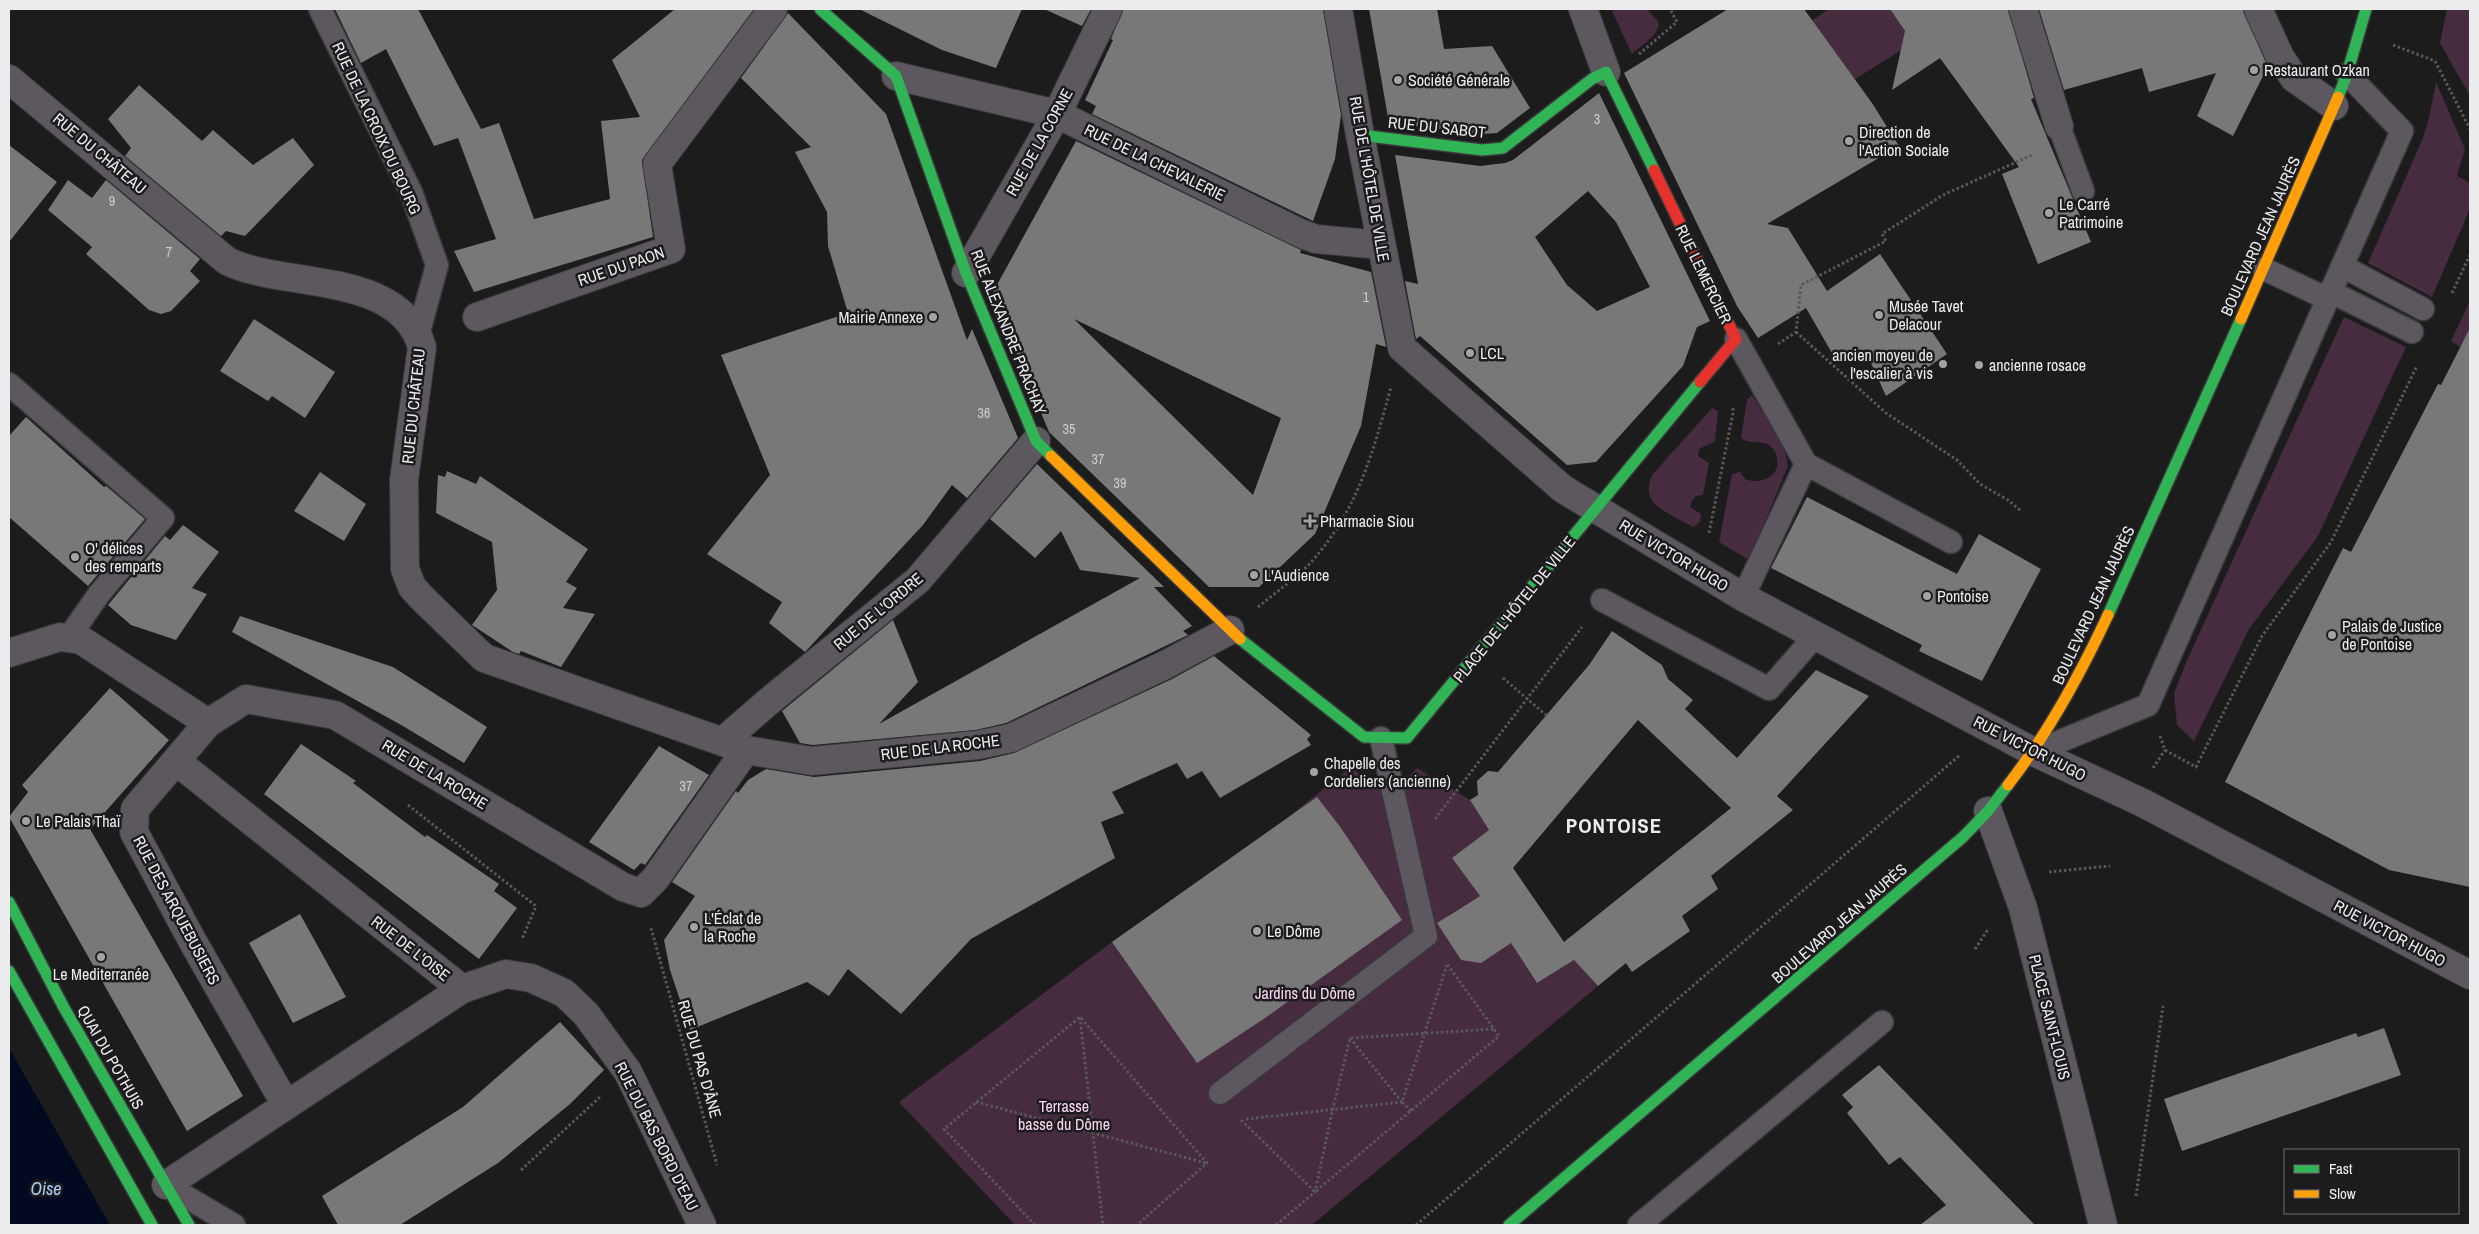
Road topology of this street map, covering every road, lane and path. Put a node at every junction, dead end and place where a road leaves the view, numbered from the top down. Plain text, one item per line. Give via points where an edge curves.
1 (320, 9) edge
2 (773, 9) edge
3 (820, 9) edge
4 (1108, 9) edge
5 (1338, 9) edge
6 (1583, 9) edge
7 (1670, 9) edge
8 (2024, 9) edge
9 (2258, 9) edge
10 (2366, 9) edge
11 (2360, 32) junction
12 (1634, 58) dead end
13 (1606, 72) junction
14 (2347, 74) junction
15 (896, 76) junction
16 (9, 79) edge
17 (2334, 106) junction
18 (1057, 114) junction
19 (2470, 129) edge
20 (2062, 133) junction
21 (1360, 135) junction
22 (2084, 191) dead end
23 (1381, 245) junction
24 (2470, 255) edge
25 (2342, 266) junction
26 (2264, 269) junction
27 (966, 273) junction
28 (2329, 296) junction
29 (2448, 300) dead end
30 (2422, 309) dead end
31 (477, 316) dead end
32 (1796, 332) junction
33 (2412, 332) dead end
34 (418, 335) junction
35 (1736, 339) junction
36 (1784, 340) dead end
37 (1402, 348) junction
38 (2418, 363) dead end
39 (9, 384) edge
40 (1733, 413) dead end
41 (1036, 441) junction
42 (1806, 464) junction
43 (1596, 508) junction
44 (2021, 511) dead end
45 (1951, 542) dead end
46 (1702, 572) junction
47 (1743, 597) junction
48 (1602, 600) joint
49 (1230, 630) junction
50 (1816, 635) junction
51 (69, 637) junction
52 (9, 652) edge
53 (1502, 676) dead end
54 (1528, 699) junction
55 (1546, 715) dead end
56 (208, 723) junction
57 (1990, 728) junction
58 (1381, 738) junction
59 (735, 745) junction
60 (2034, 752) junction
61 (176, 761) junction
62 (2196, 767) dead end
63 (405, 802) dead end
64 (1988, 811) junction
65 (1407, 855) junction
66 (2110, 866) dead end
67 (2044, 873) dead end
68 (9, 902) edge
69 (530, 920) dead end
70 (1426, 936) junction
71 (654, 941) dead end
72 (1447, 964) junction
73 (9, 971) edge
74 (2470, 975) edge
75 (462, 989) junction
76 (2163, 1006) dead end
77 (1330, 1010) junction
78 (1080, 1017) junction
79 (1882, 1022) dead end
80 (1494, 1029) junction
81 (1425, 1033) junction
82 (1350, 1038) junction
83 (628, 1072) junction
84 (1220, 1094) dead end
85 (976, 1102) junction
86 (1402, 1102) junction
87 (286, 1105) junction
88 (1332, 1108) junction
89 (1411, 1111) junction
90 (1248, 1113) dead end
91 (1240, 1119) junction
92 (1093, 1133) junction
93 (1207, 1163) junction
94 (521, 1170) dead end
95 (720, 1175) dead end
96 (166, 1185) junction
97 (1315, 1192) junction
98 (2136, 1197) dead end
99 (152, 1225) edge
100 (189, 1225) edge
101 (234, 1225) edge
102 (702, 1225) edge
103 (1035, 1225) edge
104 (1103, 1225) edge
105 (1137, 1225) edge
106 (1276, 1225) edge
107 (1416, 1225) edge
108 (1509, 1225) edge
109 (1639, 1225) edge
110 (2103, 1225) edge

1 - 34 lane, RUE DE LA CROIX DU BOURG via 410,192 437,265
2 - 31 street, RUE DU PAON via 657,164 671,249
3 - 15 main road, RUE ALEXANDRE PRACHAY
4 - 18 street, RUE DE LA CORNE
5 - 21 street, RUE DE L'HÔTEL DE VILLE
6 - 13 street, RUE LEMERCIER
7 - 12 path via 1676,22
8 - 20 street
9 - 17 street via 2280,57 2294,78
10 - 11 main road, BOULEVARD JEAN JAURÈS
11 - 14 main road, BOULEVARD JEAN JAURÈS
11 - 19 path via 2435,61
13 - 21 main road, RUE DU SABOT via 1592,79 1503,148 1482,150
13 - 35 main road, RUE LEMERCIER
14 - 17 main road, BOULEVARD JEAN JAURÈS
14 - 25 lane via 2402,131
15 - 18 street, RUE DE LA CHEVALERIE
15 - 27 main road, RUE ALEXANDRE PRACHAY
16 - 34 street, RUE DU CHÂTEAU via 227,261 257,272 364,292 400,314
17 - 26 main road, BOULEVARD JEAN JAURÈS
18 - 23 street, RUE DE LA CHEVALERIE via 1302,234 1316,239
18 - 27 street, RUE DE LA CORNE
20 - 22 lane
20 - 32 path via 1943,195 1882,234 1886,241 1801,285
21 - 23 street, RUE DE L'HÔTEL DE VILLE
23 - 37 street, RUE DE L'HÔTEL DE VILLE
24 - 29 path
25 - 28 lane
25 - 30 lane
26 - 28 lane
26 - 60 main road, BOULEVARD JEAN JAURÈS via 2080,676
27 - 41 main road, RUE ALEXANDRE PRACHAY
28 - 33 lane
28 - 60 lane via 2148,705
32 - 36 path
32 - 44 path via 1886,413 1957,460 1980,484
34 - 59 street, RUE DU CHÂTEAU via 422,347 409,434 404,508 405,569 412,587 484,658
35 - 42 lane
35 - 43 main road, RUE LEMERCIER
37 - 43 street via 1563,489
37 - 49 path via 1368,470 1346,515 1313,560
38 - 62 path via 2331,542 2262,636
39 - 51 lane via 163,518 99,594
40 - 46 path
41 - 49 main road, RUE ALEXANDRE PRACHAY
41 - 59 street, RUE DE L'ORDRE via 918,580 768,702
42 - 45 lane
42 - 47 lane
43 - 46 street, RUE VICTOR HUGO
43 - 58 main road, PLACE DE L'HÔTEL DE VILLE via 1407,738
46 - 47 street, RUE VICTOR HUGO
47 - 50 street, RUE VICTOR HUGO
48 - 50 lane via 1768,689
48 - 54 path
49 - 58 main road, PLACE DE L'HÔTEL DE VILLE via 1364,737
49 - 59 street, RUE DE LA ROCHE via 1165,665 1011,738 978,745 812,761
50 - 57 street, RUE VICTOR HUGO
51 - 52 street via 46,640
51 - 56 street via 81,640
53 - 54 path
54 - 55 path
54 - 65 path
56 - 59 street, RUE DE LA ROCHE via 246,699 335,714 623,887 641,893 655,879
56 - 61 street, RUE DES ARQUEBUSIERS
57 - 60 street, RUE VICTOR HUGO
57 - 107 path
58 - 65 lane
60 - 64 main road, BOULEVARD JEAN JAURÈS
60 - 74 street, RUE VICTOR HUGO via 2143,803
61 - 75 street, RUE DE L'OISE
61 - 87 street, RUE DES ARQUEBUSIERS via 135,809 134,832
63 - 69 path via 536,906
64 - 108 main road, BOULEVARD JEAN JAURÈS via 1923,872
64 - 110 street, PLACE SAINT-LOUIS via 2023,908
65 - 70 lane
66 - 67 path
68 - 96 main road, QUAI DU POTHUIS via 39,964
70 - 72 path
70 - 77 lane
71 - 95 path, RUE DU PAS D'ÂNE
72 - 80 path
72 - 81 path
73 - 99 main road
75 - 83 street, RUE DU BAS BORD D'EAU via 506,974 531,978 564,992 586,1014
75 - 87 street, RUE DE L'OISE
76 - 98 path
77 - 82 path
77 - 84 lane
78 - 85 path
78 - 92 path
78 - 93 path
79 - 109 lane
80 - 81 path
80 - 89 path via 1499,1036
81 - 82 path
81 - 86 path
82 - 86 path
82 - 88 path
83 - 94 path
83 - 102 street, RUE DU BAS BORD D'EAU
85 - 92 path
85 - 103 path via 944,1129
86 - 88 path
86 - 89 path
87 - 96 street, RUE DE L'OISE
88 - 91 path
88 - 97 path
89 - 97 path
90 - 91 path
91 - 97 path
92 - 93 path
92 - 104 path
93 - 105 path
96 - 100 main road, QUAI DU POTHUIS
96 - 101 lane
97 - 106 path

